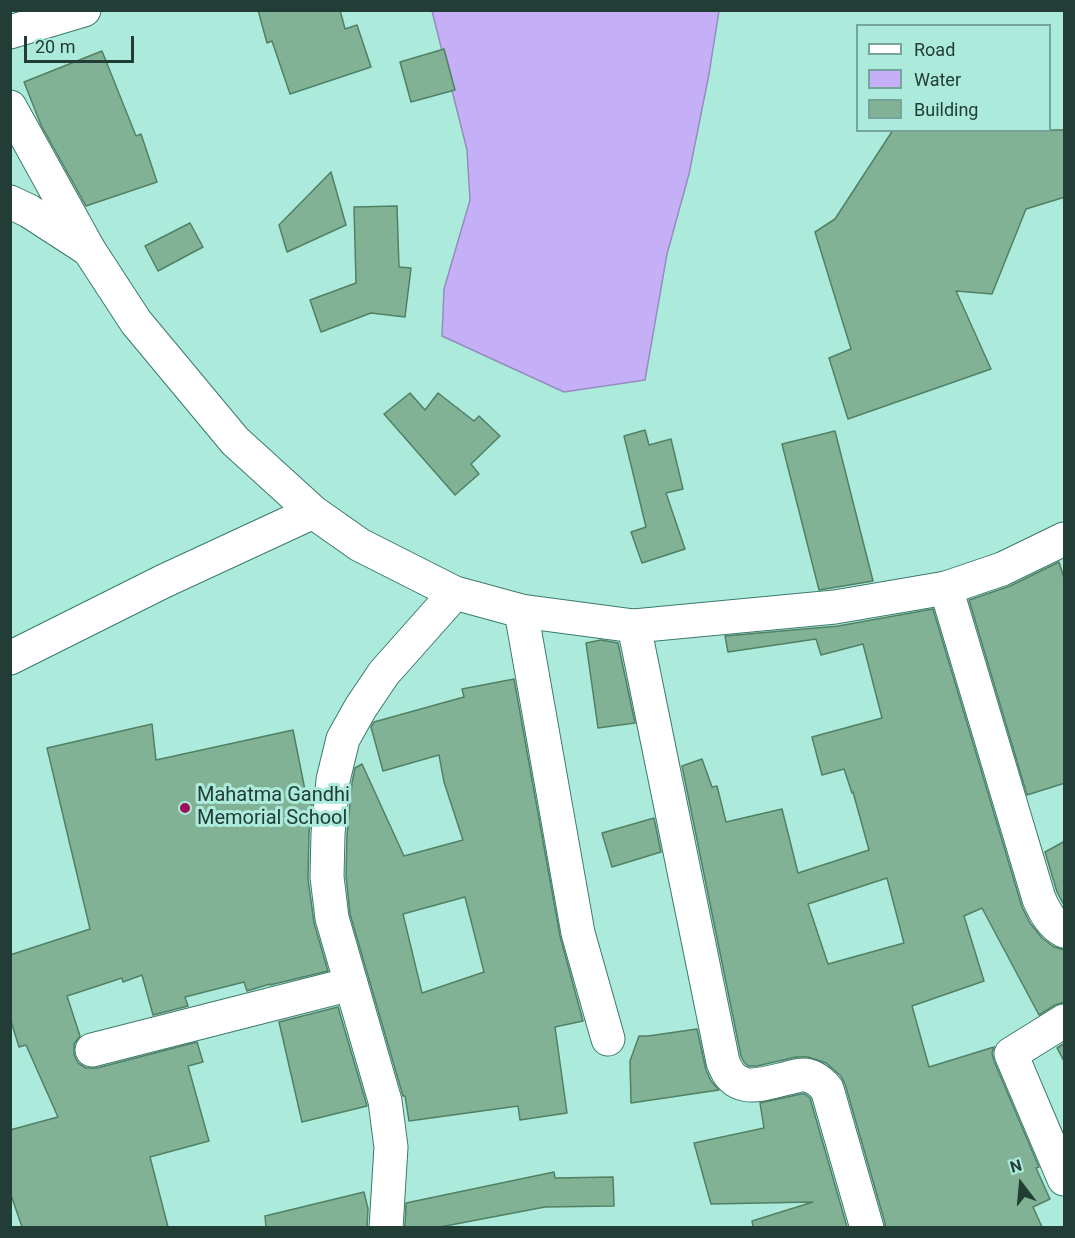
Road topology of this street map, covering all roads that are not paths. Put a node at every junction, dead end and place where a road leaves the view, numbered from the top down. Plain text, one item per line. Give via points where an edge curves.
1 (84, 10) edge
2 (10, 32) edge
3 (10, 107) edge
4 (10, 202) edge
5 (89, 250) junction
6 (313, 512) junction
7 (1065, 539) edge
8 (946, 588) junction
9 (455, 593) junction
10 (521, 611) junction
11 (634, 626) junction
12 (10, 658) edge
13 (1065, 931) edge
14 (351, 984) junction
15 (1065, 1021) edge
16 (608, 1040) dead end
17 (92, 1050) dead end
18 (1065, 1179) edge
19 (386, 1227) edge
20 (867, 1227) edge

1 - 2 street
3 - 5 street
4 - 5 street
5 - 6 street via 136,322 235,441
6 - 9 street via 360,545
6 - 12 street via 164,580
7 - 8 street via 1002,569
8 - 11 street via 835,607
8 - 13 street via 1039,899 1047,916
9 - 10 street
9 - 14 street via 384,673 343,739 333,780 327,877 332,918
10 - 11 street
10 - 16 street via 578,933
11 - 20 street via 723,1062 727,1072 742,1085 803,1075 819,1080 827,1089
14 - 17 street
14 - 19 street via 385,1101 391,1147
15 - 18 street via 1011,1054

